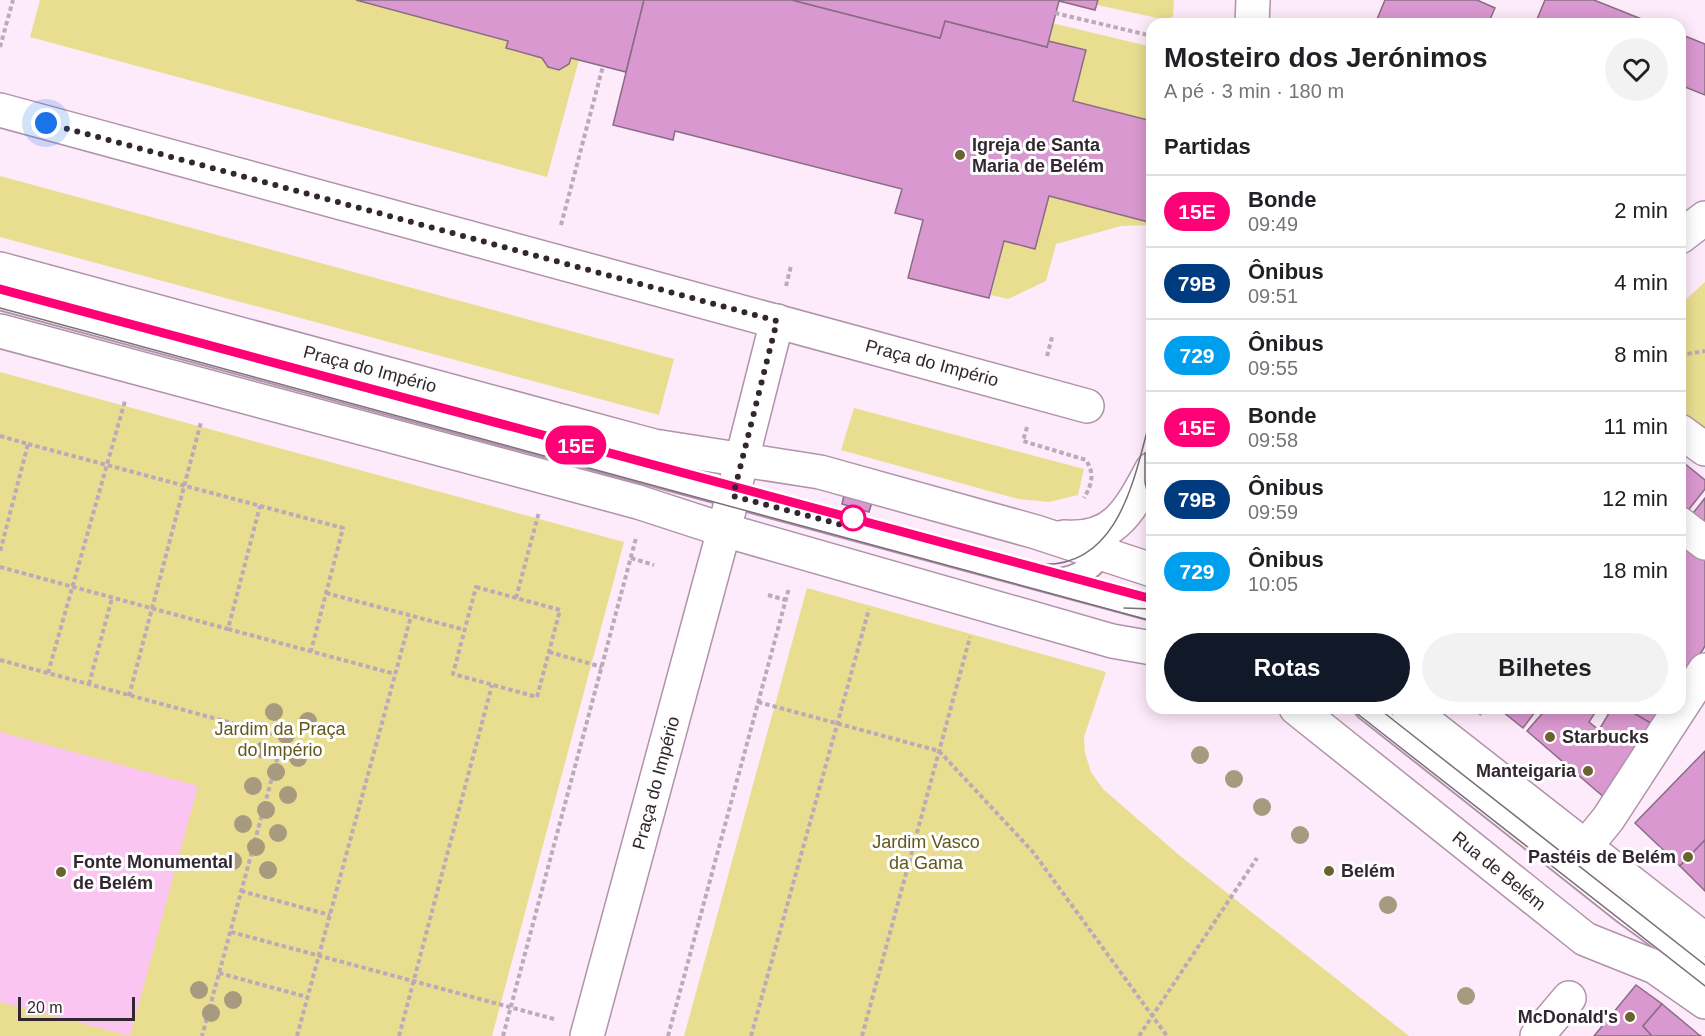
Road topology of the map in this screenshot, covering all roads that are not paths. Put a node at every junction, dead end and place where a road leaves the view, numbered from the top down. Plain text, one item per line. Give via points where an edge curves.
1 (1253, 0) edge
2 (1252, 18) edge
3 (0, 110) edge
4 (1705, 218) edge
5 (1686, 232) edge
6 (0, 269) edge
7 (0, 297) edge
8 (777, 321) junction
9 (0, 331) edge
10 (1087, 406) dead end
11 (1686, 435) edge
12 (1705, 449) edge
13 (743, 459) junction
14 (1146, 480) edge
15 (733, 496) junction
16 (1129, 508) junction
17 (1686, 529) edge
18 (724, 530) junction
19 (1036, 532) junction
20 (1705, 543) edge
21 (1104, 552) junction
22 (1146, 568) edge
23 (1044, 580) junction
24 (1146, 606) edge
25 (1146, 646) edge
26 (1705, 670) edge
27 (1686, 699) edge
28 (1302, 714) edge
29 (1386, 714) edge
30 (1676, 714) edge
31 (1401, 719) edge
32 (1586, 846) junction
33 (1705, 940) edge
34 (1702, 989) edge
35 (1569, 998) dead end
36 (587, 1036) edge
37 (1537, 1036) edge

1 - 2 street
3 - 8 street, Praça do Império
4 - 5 street
6 - 13 street, Praça do Império via 654,446
7 - 15 lane
8 - 10 street, Praça do Império
8 - 13 street, Praça do Império
9 - 18 street via 627,499
11 - 12 street
13 - 15 street, Praça do Império
13 - 19 street, Praça do Império via 820,472
14 - 16 street
15 - 18 street, Praça do Império
15 - 23 lane
16 - 19 street via 1111,527 1087,537
16 - 21 lane
17 - 20 street
18 - 25 street via 1112,641
18 - 36 street, Praça do Império
19 - 21 street
21 - 22 street
21 - 23 lane via 1081,574
23 - 24 lane
26 - 27 street
28 - 34 street, Rua de Belém via 1585,939
29 - 31 lane, Rua de Belém
30 - 32 street
31 - 32 street, Rua de Belém
31 - 34 lane, Rua de Belém via 1623,911
32 - 33 street, Rua de Belém
35 - 37 street

